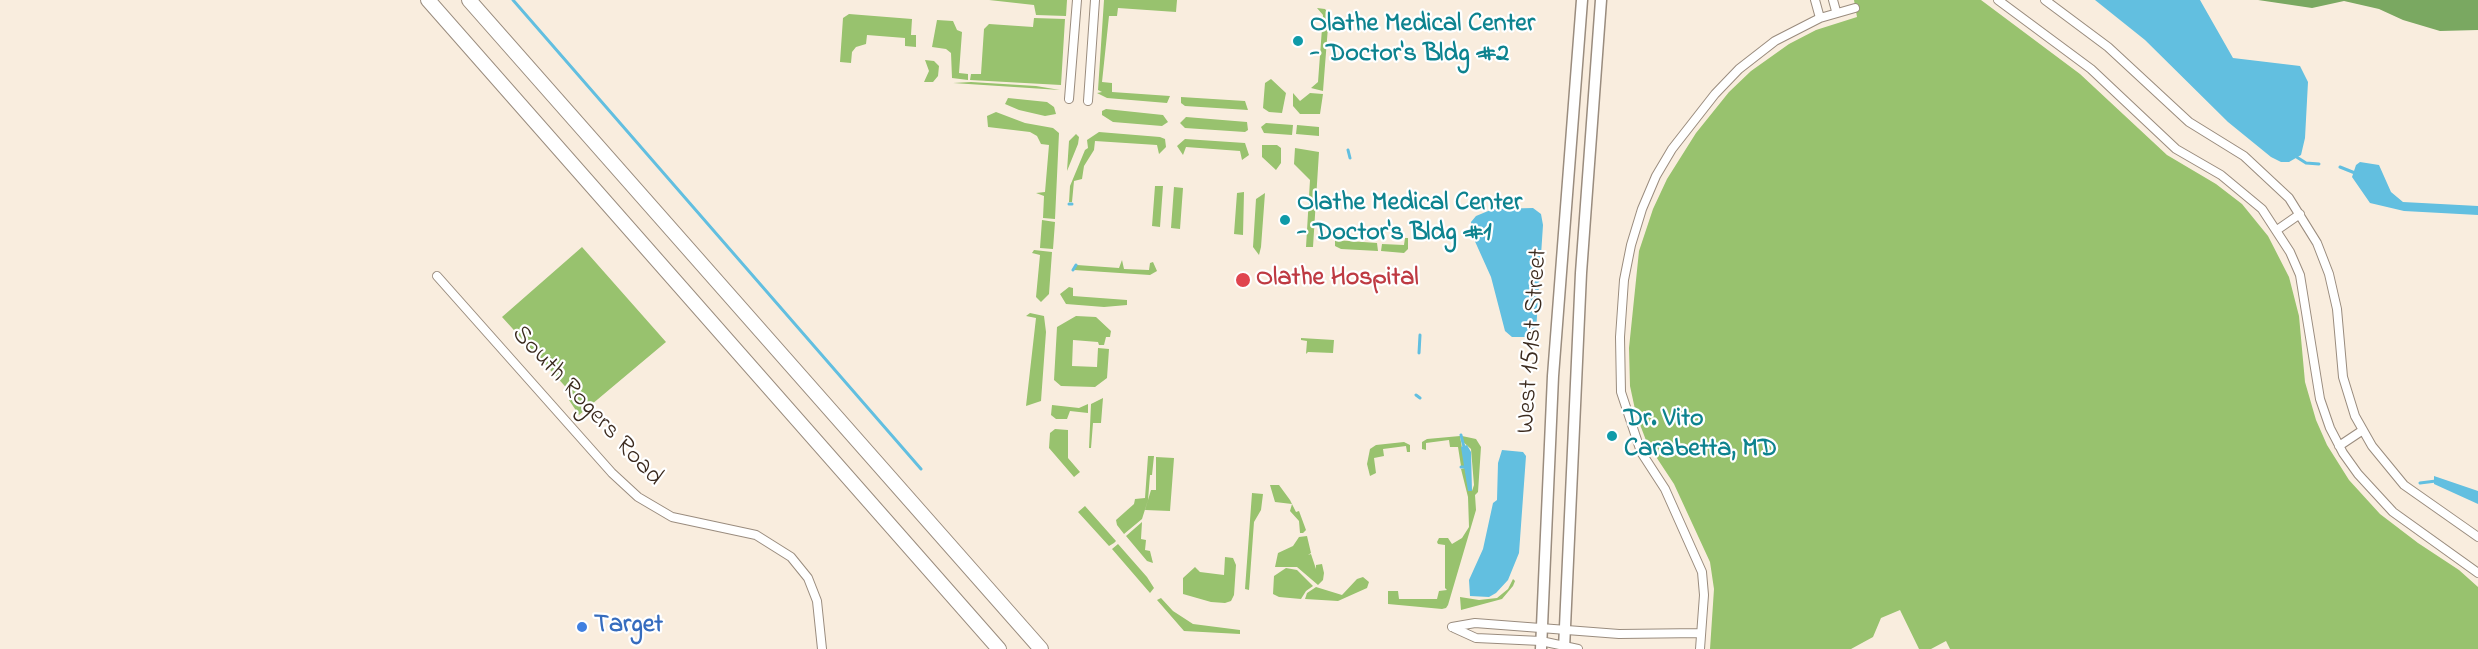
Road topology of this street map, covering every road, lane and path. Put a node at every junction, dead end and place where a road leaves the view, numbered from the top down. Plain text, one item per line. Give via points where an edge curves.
1 (428, 0) edge
2 (470, 0) edge
3 (1077, 0) edge
4 (1095, 0) edge
5 (1582, 0) edge
6 (1601, 0) edge
7 (1815, 0) edge
8 (1833, 0) edge
9 (2045, 0) edge
10 (2000, 2) edge
11 (1855, 8) dead end
12 (1836, 11) junction
13 (1820, 18) junction
14 (1070, 99) dead end
15 (1088, 101) dead end
16 (2300, 214) junction
17 (2277, 230) junction
18 (437, 276) dead end
19 (2363, 430) junction
20 (2339, 446) junction
21 (2478, 537) edge
22 (2478, 573) edge
23 (1542, 626) junction
24 (1564, 629) junction
25 (1701, 633) junction
26 (1541, 645) edge
27 (1564, 648) edge
28 (822, 649) edge
29 (999, 649) edge
30 (1041, 649) edge
31 (1578, 649) edge
32 (1700, 649) edge

1 - 29 highway
2 - 30 highway
3 - 14 street
4 - 15 street
5 - 23 main road, West 151st Street via 1550,420
6 - 24 main road, West 151st Street via 1581,285
7 - 13 street
8 - 12 street
9 - 16 street via 2108,46 2189,122 2255,165
10 - 17 street via 2091,69 2176,148 2247,194
11 - 12 street
12 - 13 street
13 - 25 street via 1757,54 1693,121 1656,176 1627,262 1619,346 1621,392 1641,452 1665,489 1698,561 1704,595
16 - 17 street
16 - 19 street via 2329,274 2337,309 2343,376
17 - 20 street via 2300,275 2320,399
18 - 28 street, South Rogers Road via 638,497 672,517 729,527 769,542 791,557 813,587 821,615
19 - 20 street
19 - 21 street via 2404,485
20 - 22 street via 2358,474 2393,512
23 - 24 street
23 - 26 main road, West 151st Street
23 - 26 street via 1475,623 1452,627 1476,638
24 - 25 street via 1619,634
24 - 27 main road, West 151st Street
25 - 32 street
26 - 27 street
27 - 31 street

